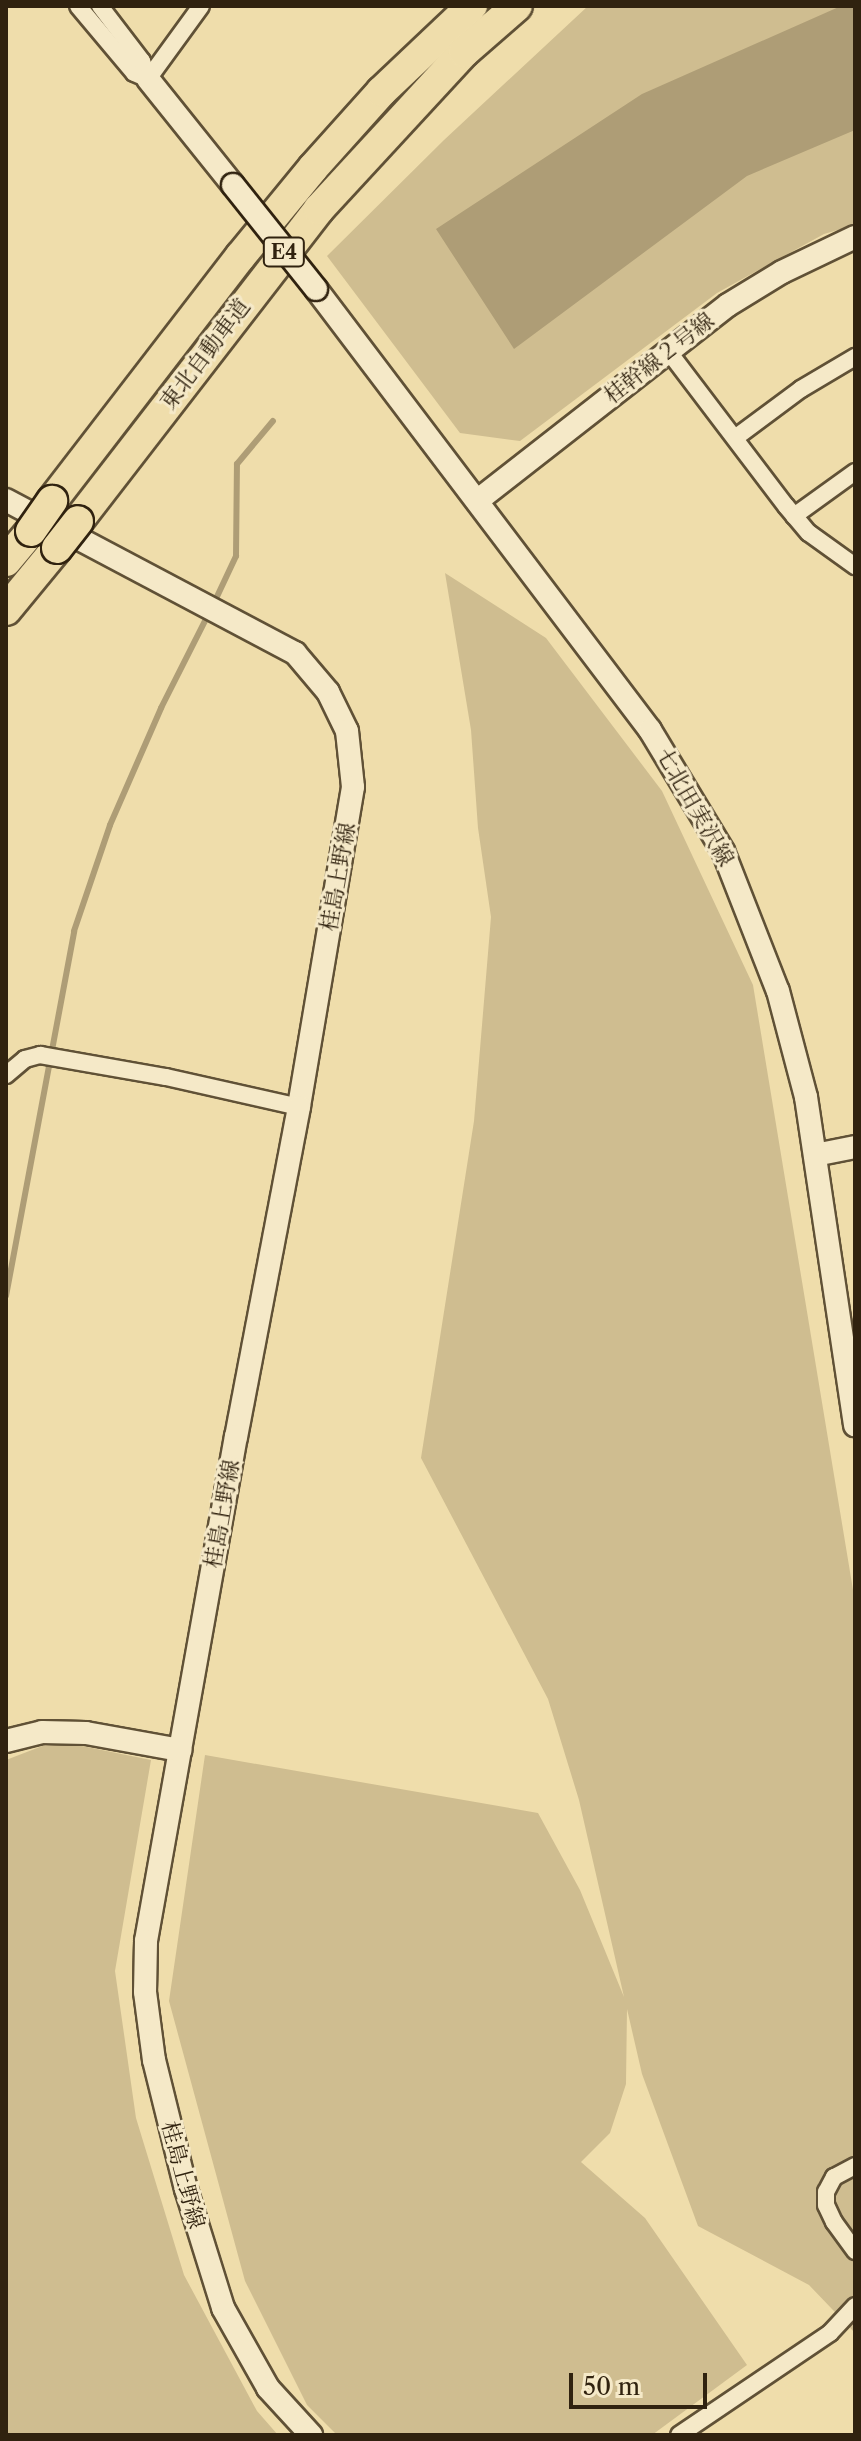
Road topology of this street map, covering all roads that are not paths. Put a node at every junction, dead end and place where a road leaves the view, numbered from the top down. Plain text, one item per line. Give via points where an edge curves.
1 (78, 6) edge
2 (100, 6) edge
3 (472, 6) edge
4 (517, 6) edge
5 (199, 7) edge
6 (148, 79) junction
7 (855, 237) edge
8 (669, 352) junction
9 (855, 357) edge
10 (735, 438) junction
11 (855, 472) edge
12 (6, 500) edge
13 (477, 501) junction
14 (794, 516) junction
15 (6, 561) edge
16 (855, 566) edge
17 (6, 610) edge
18 (6, 1075) edge
19 (299, 1107) junction
20 (855, 1147) edge
21 (815, 1155) junction
22 (855, 1425) edge
23 (6, 1741) edge
24 (180, 1750) junction
25 (855, 2166) edge
26 (855, 2251) edge
27 (855, 2306) edge
28 (311, 2435) edge
29 (679, 2435) edge

1 - 6 street via 134,73
2 - 6 street via 142,61
3 - 15 highway, 東北自動車道 / E4, bridge via 382,91 313,168
4 - 17 highway, 東北自動車道 / E4, bridge via 453,63 319,209
5 - 6 street
6 - 13 street, 七北田実沢線, bridge
7 - 8 street, 桂幹線２号線 via 754,289
8 - 10 street
8 - 13 street, 桂幹線２号線
9 - 10 street
10 - 14 street
11 - 14 street
12 - 19 street, 桂島上野線 via 295,653 328,692 347,731 353,787
13 - 21 street, 七北田実沢線 via 650,730 723,851 778,991
14 - 16 street
18 - 19 street via 25,1059 40,1055
19 - 24 street, 桂島上野線
20 - 21 street
21 - 22 street, 七北田実沢線
23 - 24 street via 42,1732 86,1733
24 - 28 street, 桂島上野線 via 146,1941 145,1992 154,2060 223,2308 268,2388
25 - 26 street via 834,2177 826,2205
27 - 29 street via 830,2333

